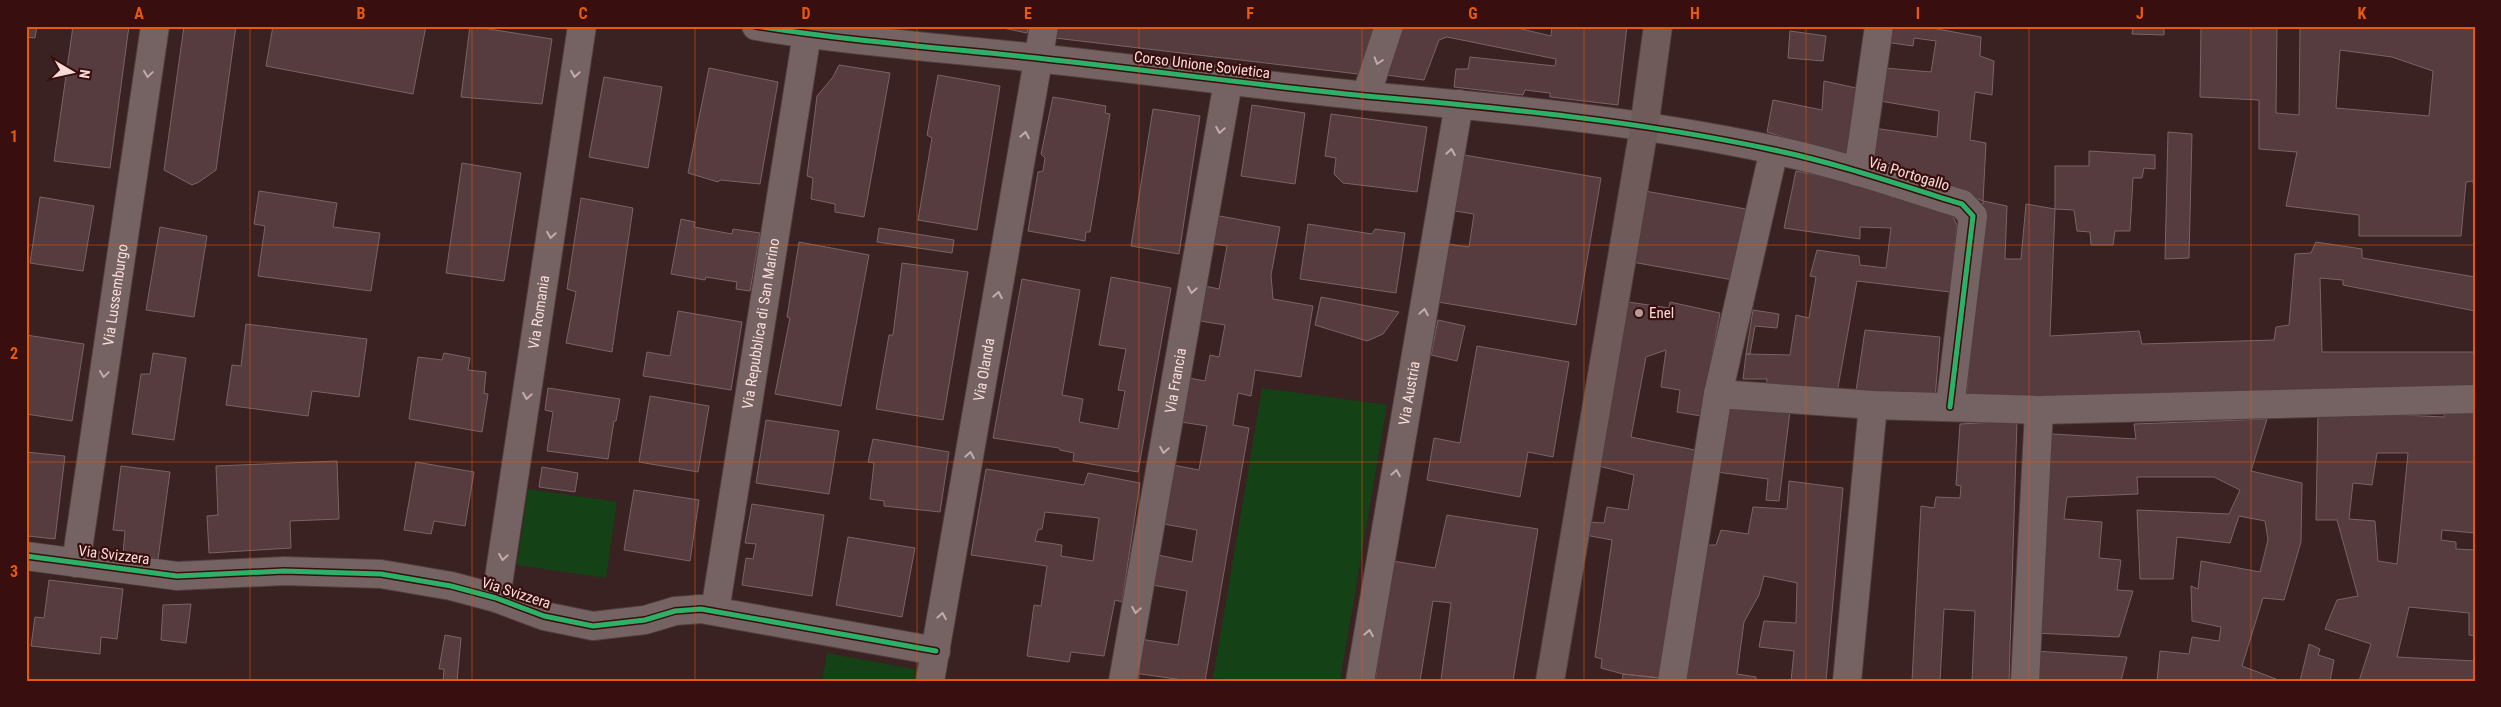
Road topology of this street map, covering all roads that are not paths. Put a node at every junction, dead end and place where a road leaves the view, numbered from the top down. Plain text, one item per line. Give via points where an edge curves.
1 (155, 26) edge
2 (582, 26) edge
3 (756, 26) edge
4 (1044, 26) edge
5 (1389, 26) edge
6 (1658, 26) edge
7 (1879, 26) edge
8 (807, 34) junction
9 (1039, 58) junction
10 (1228, 82) junction
11 (1366, 96) junction
12 (1459, 104) junction
13 (1644, 128) junction
14 (1774, 150) junction
15 (1858, 172) junction
16 (1718, 394) junction
17 (2475, 399) edge
18 (1873, 405) junction
19 (1950, 407) junction
20 (2039, 410) junction
21 (26, 556) edge
22 (76, 563) junction
23 (496, 598) junction
24 (714, 611) junction
25 (936, 650) junction
26 (930, 681) edge
27 (1123, 681) edge
28 (1360, 681) edge
29 (1550, 681) edge
30 (1672, 681) edge
31 (1847, 681) edge
32 (2025, 681) edge

1 -> 22 street, Via Lussemburgo
2 -> 23 street, Via Romania
3 - 8 street, Corso Unione Sovietica
4 - 9 street, Via Olanda
5 -> 11 street
6 - 13 street
7 - 15 street
8 - 9 street, Corso Unione Sovietica
8 - 24 street, Via Repubblica di San Marino
9 - 10 street, Corso Unione Sovietica
25 -> 9 street, Via Olanda
10 - 11 street, Corso Unione Sovietica
10 -> 27 street, Via Francia
11 - 12 street, Corso Unione Sovietica
12 - 13 street, Corso Unione Sovietica
28 -> 12 street, Via Austria
13 - 14 street, Via Portogallo
13 - 29 street
14 - 15 street, Via Portogallo
14 - 16 street
15 - 19 street, Via Portogallo via 1962,204 1973,216
16 - 18 street
16 - 30 street
17 - 20 street
18 - 19 street
18 - 31 street
19 - 20 street
20 - 32 street
21 - 22 street, Via Svizzera
22 - 23 street, Via Svizzera via 177,576 284,571 381,574 451,586
23 - 24 street, Via Svizzera via 544,616 593,626 645,620 675,611
24 - 25 street, Via Svizzera
25 - 26 street, Via Olanda

